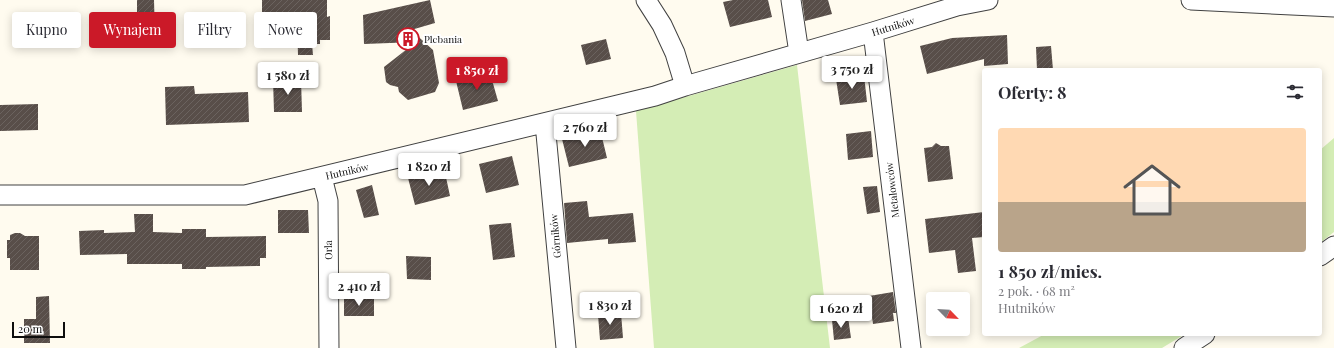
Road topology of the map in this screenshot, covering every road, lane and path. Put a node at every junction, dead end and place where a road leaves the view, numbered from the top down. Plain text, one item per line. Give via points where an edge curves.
1 (646, 0) edge
2 (791, 0) edge
3 (988, 0) edge
4 (1191, 0) edge
5 (1334, 7) edge
6 (873, 32) junction
7 (799, 53) junction
8 (685, 86) junction
9 (545, 123) junction
10 (322, 177) junction
11 (0, 195) edge
12 (1334, 246) edge
13 (1322, 255) edge
14 (1202, 336) edge
15 (329, 348) edge
16 (566, 348) edge
17 (911, 348) edge
18 (1184, 348) edge

1 - 8 street via 662,25 675,53
2 - 7 street
3 - 6 street, Hutników via 957,6
4 - 5 street
6 - 7 street, Hutników
6 - 17 street, Metalowców
7 - 8 street, Hutników
8 - 9 street, Hutników via 655,96
9 - 10 street, Hutników
9 - 16 street, Górników
10 - 11 street, Hutników via 244,195
10 - 15 street, Orla via 328,201
12 - 13 street
14 - 18 street

